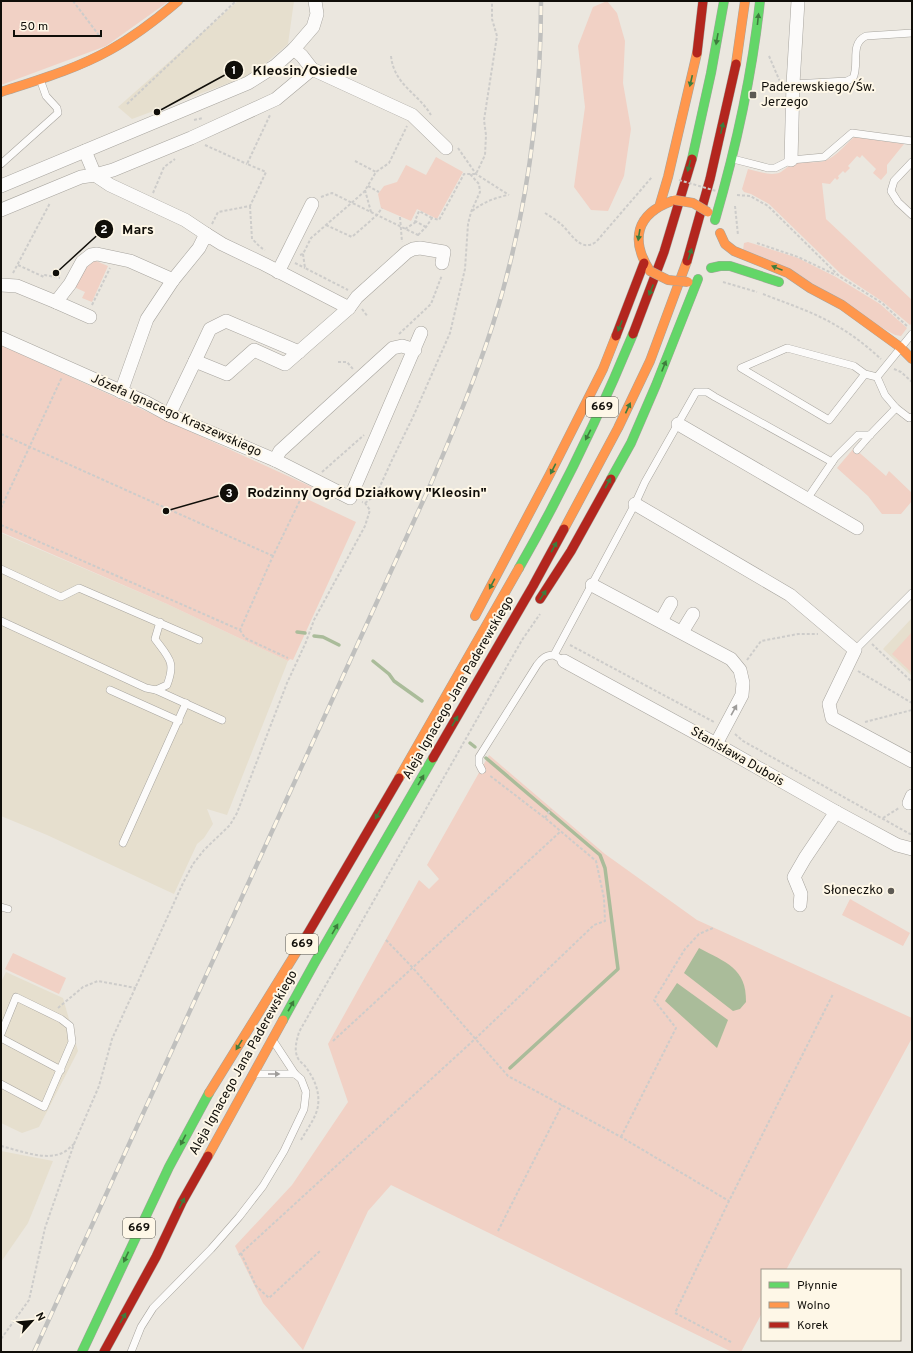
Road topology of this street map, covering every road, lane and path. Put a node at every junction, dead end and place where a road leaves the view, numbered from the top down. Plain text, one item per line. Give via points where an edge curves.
1 (73, 1) edge
2 (178, 1) edge
3 (236, 1) edge
4 (315, 1) edge
5 (492, 1) edge
6 (703, 1) edge
7 (724, 1) edge
8 (745, 1) edge
9 (760, 1) edge
10 (798, 1) edge
11 (912, 33) edge
12 (294, 49) junction
13 (110, 50) junction
14 (768, 55) dead end
15 (312, 68) junction
16 (40, 79) junction
17 (761, 84) dead end
18 (787, 84) junction
19 (1, 92) edge
20 (276, 99) junction
21 (127, 104) dead end
22 (412, 116) junction
23 (912, 141) edge
24 (199, 142) dead end
25 (446, 148) dead end
26 (85, 151) junction
27 (180, 155) dead end
28 (732, 159) junction
29 (791, 160) junction
30 (355, 161) dead end
31 (912, 162) edge
32 (1, 164) edge
33 (248, 164) junction
34 (376, 172) junction
35 (655, 173) dead end
36 (470, 174) junction
37 (95, 175) junction
38 (679, 180) dead end
39 (1, 186) edge
40 (368, 186) junction
41 (365, 190) junction
42 (716, 191) dead end
43 (379, 192) dead end
44 (509, 195) dead end
45 (737, 195) dead end
46 (54, 199) dead end
47 (353, 202) junction
48 (148, 203) junction
49 (312, 204) joint
50 (660, 204) junction
51 (250, 206) junction
52 (382, 208) dead end
53 (1, 210) edge
54 (371, 212) junction
55 (471, 212) junction
56 (545, 213) dead end
57 (377, 215) junction
58 (912, 215) edge
59 (400, 216) dead end
60 (432, 218) junction
61 (715, 220) junction
62 (417, 222) junction
63 (326, 225) junction
64 (402, 227) junction
65 (426, 227) junction
66 (405, 228) junction
67 (720, 232) junction
68 (206, 234) junction
69 (418, 235) junction
70 (412, 239) dead end
71 (753, 241) dead end
72 (402, 247) dead end
73 (303, 254) junction
74 (115, 258) junction
75 (287, 259) junction
76 (442, 263) joint
77 (644, 263) junction
78 (264, 264) junction
79 (18, 265) junction
80 (305, 268) junction
81 (711, 268) junction
82 (278, 272) junction
83 (75, 275) junction
84 (838, 276) junction
85 (698, 279) junction
86 (173, 280) junction
87 (718, 282) dead end
88 (4, 285) edge
89 (810, 288) junction
90 (56, 302) junction
91 (349, 308) junction
92 (89, 317) joint
93 (912, 330) edge
94 (421, 333) dead end
95 (912, 334) edge
96 (398, 336) dead end
97 (1, 338) edge
98 (900, 347) junction
99 (415, 350) junction
100 (299, 352) junction
101 (912, 359) edge
102 (195, 360) junction
103 (338, 362) dead end
104 (887, 364) junction
105 (66, 367) junction
106 (355, 372) dead end
107 (864, 374) junction
108 (877, 377) junction
109 (912, 382) edge
110 (121, 392) junction
111 (896, 408) junction
112 (169, 415) junction
113 (912, 417) edge
114 (678, 424) junction
115 (1, 434) edge
116 (365, 434) dead end
117 (870, 435) junction
118 (29, 447) junction
119 (857, 450) dead end
120 (275, 460) junction
121 (832, 462) junction
122 (326, 468) dead end
123 (310, 477) junction
124 (350, 498) junction
125 (807, 499) junction
126 (365, 503) junction
127 (635, 504) junction
128 (1, 508) edge
129 (1, 525) edge
130 (857, 528) dead end
131 (273, 556) junction
132 (1, 569) edge
133 (592, 585) junction
134 (912, 593) edge
135 (671, 603) dead end
136 (539, 608) joint
137 (693, 614) dead end
138 (1, 621) edge
139 (661, 621) junction
140 (160, 622) junction
141 (471, 624) dead end
142 (240, 630) junction
143 (682, 632) junction
144 (834, 633) junction
145 (866, 639) junction
146 (199, 640) dead end
147 (855, 650) junction
148 (288, 658) dead end
149 (559, 658) junction
150 (848, 665) junction
151 (740, 670) junction
152 (912, 682) edge
153 (110, 690) dead end
154 (156, 690) junction
155 (912, 703) edge
156 (186, 704) junction
157 (912, 710) edge
158 (222, 720) dead end
159 (179, 721) junction
160 (847, 726) junction
161 (456, 738) dead end
162 (716, 744) junction
163 (408, 745) dead end
164 (912, 761) edge
165 (428, 767) junction
166 (482, 770) joint
167 (398, 780) junction
168 (910, 799) edge
169 (551, 809) dead end
170 (836, 812) junction
171 (545, 818) junction
172 (884, 818) dead end
173 (902, 829) dead end
174 (561, 831) junction
175 (912, 833) edge
176 (123, 843) dead end
177 (912, 849) edge
178 (800, 905) dead end
179 (713, 928) dead end
180 (386, 940) dead end
181 (413, 968) junction
182 (136, 988) junction
183 (833, 994) dead end
184 (51, 1014) junction
185 (1, 1034) edge
186 (1, 1038) edge
187 (474, 1039) junction
188 (272, 1040) junction
189 (333, 1041) dead end
190 (61, 1070) junction
191 (253, 1074) junction
192 (295, 1074) junction
193 (1, 1084) edge
194 (562, 1105) junction
195 (620, 1137) junction
196 (299, 1143) dead end
197 (74, 1144) junction
198 (1, 1146) edge
199 (729, 1200) junction
200 (498, 1231) dead end
201 (320, 1251) dead end
202 (1, 1339) edge
203 (731, 1342) dead end
204 (82, 1352) edge
205 (104, 1352) edge
206 (131, 1352) edge

1 - 13 path
2 - 13 main road via 150,24
3 - 21 path
4 - 12 street via 317,14 313,27
5 - 36 path via 492,19 497,36 484,120 485,155 476,174
6 -> 50 main road via 696,60
7 -> 167 main road, Aleja Ignacego Jana Paderewskiego / 669 via 702,113 673,225 653,285 624,357 542,528
165 -> 8 main road, Aleja Ignacego Jana Paderewskiego / 669 via 561,535 618,428 650,361 691,250 710,179 738,52
28 -> 9 main road via 754,52
10 - 18 street
11 - 18 lane via 866,36 860,39 856,46 856,72 853,78 847,81
12 - 15 street
12 - 26 street via 275,66 248,83
13 - 16 main road
14 - 18 path
15 - 20 street
15 - 22 street
16 - 19 main road
16 - 32 lane via 46,96 57,108 58,113
17 - 18 path
18 - 29 street
20 - 33 path
20 - 37 street via 191,138
22 - 25 street
22 - 34 path via 389,163
23 - 29 lane via 852,133 824,157
24 - 33 path
26 - 37 street
26 - 39 street
27 - 48 path via 164,167
28 - 29 lane via 768,168 775,168
28 - 61 main road
30 - 34 path
31 - 58 lane via 894,181 891,191
33 - 51 path via 266,172
34 - 40 path
35 - 56 path via 592,245 587,246 574,239 563,226
36 - 55 path via 479,184 480,192
36 - 60 path via 464,174 439,220
37 - 48 street
37 - 53 street via 81,177
38 - 42 path, bridge
40 - 41 path
40 - 43 path
41 - 47 path
41 - 54 path
44 - 55 path via 492,199
45 - 84 path via 750,196 768,206
46 - 79 path via 48,205
47 - 49 path via 332,193 316,199
47 - 54 path
47 - 63 path
48 - 68 street via 185,220
49 - 75 street
50 - 61 main road, bridge via 675,200 690,201 700,205
50 -> 77 main road via 651,211 639,230 639,253
51 - 68 path via 218,212
51 - 78 path via 252,239 270,253
52 - 57 path
54 - 57 path
55 - 126 path via 465,269 450,333 376,495
57 - 63 path via 352,237
57 - 64 path
59 - 64 path
60 - 62 path via 419,211 415,221
60 - 65 path
61 - 67 main road
62 - 65 path
62 - 66 path
63 - 73 path via 310,238
64 - 66 path
64 - 72 path
65 - 69 path
66 - 69 path
67 - 81 main road via 718,254
89 -> 67 main road via 788,273 734,252 725,244
68 - 78 street
68 - 86 street via 199,248
69 - 70 path
71 - 84 path via 798,257
73 - 75 path
73 - 80 path
74 - 83 street via 91,255 82,262
74 - 86 street via 130,261
74 - 92 path
75 - 80 path
75 - 82 street
76 - 91 street via 444,252 413,249 402,255 357,297
76 - 96 path via 443,273 431,304
77 - 85 main road, bridge via 650,271 668,281 678,283
77 -> 141 main road via 603,369
78 - 82 street
79 - 83 path via 44,277
79 - 88 path
80 - 91 path via 353,293
81 - 85 main road
81 - 89 main road via 730,266 788,285
82 - 91 street
83 - 90 street
84 - 93 path via 882,303
136 -> 85 main road via 630,443
86 - 110 street via 148,319
87 - 104 path via 761,293 836,325
88 - 90 street via 23,288
89 - 98 main road via 842,305
90 - 92 street
91 - 100 street
94 - 99 street
95 - 98 lane
97 - 105 street, Józefa Ignacego Kraszewskiego
98 - 101 main road
98 - 104 lane
99 - 120 street via 402,346 393,348 280,451
99 - 124 street
100 - 102 street via 285,364 254,350 227,374
100 - 102 street via 226,321 210,329
102 - 112 street
103 - 106 path via 347,362
104 - 108 lane
104 - 109 path
105 - 110 street, Józefa Ignacego Kraszewskiego
105 - 118 path
107 - 107 lane via 854,366 787,348 740,368 829,420
107 - 108 lane
108 - 111 lane
110 - 112 street, Józefa Ignacego Kraszewskiego
111 - 113 lane via 909,418
111 - 117 lane
112 - 120 street, Józefa Ignacego Kraszewskiego
114 - 121 lane via 696,392 707,392
114 - 125 street
114 - 127 lane
115 - 118 path
116 - 122 path
117 - 119 lane
117 - 121 lane via 858,435
118 - 128 path
118 - 131 path
120 - 123 street, Józefa Ignacego Kraszewskiego
121 - 125 lane
123 - 124 street, Józefa Ignacego Kraszewskiego
123 - 131 path
124 - 126 path
125 - 130 street
126 - 182 path via 370,510 365,526 314,620 237,813 230,825 193,864
127 - 133 lane
127 - 144 street via 790,596
129 - 142 path
131 - 142 path
132 - 140 lane via 61,597 79,588
133 - 139 street
133 - 149 lane
134 - 145 lane
135 - 139 street
136 - 196 path via 299,1032 297,1057 316,1084 318,1106
137 - 143 street
138 - 154 lane via 146,688
139 - 143 street
140 - 146 lane
140 - 154 lane via 155,639 172,664 172,674 167,685
142 - 148 path via 245,638
143 - 151 street via 731,659
144 - 147 street
144 - 151 path via 798,634 761,641
145 - 147 lane
145 - 152 path
147 - 150 street
149 - 162 street, Stanisława Dubois
149 - 166 lane via 550,655 544,657 533,672 479,758
150 - 155 path
150 - 160 street via 829,704 832,718
162 -> 151 street via 742,695
153 - 159 lane
154 - 156 lane
156 - 158 lane
156 - 159 lane
157 - 160 path
159 - 176 lane
160 - 164 street
161 - 165 main road
162 - 170 street, Stanisława Dubois
163 - 167 main road
188 -> 165 main road, Aleja Ignacego Jana Paderewskiego / 669
166 - 171 path
167 -> 204 main road, Aleja Ignacego Jana Paderewskiego / 669 via 288,968 201,1106 165,1174
168 - 172 path
169 - 171 path
170 - 177 street, Stanisława Dubois via 897,845
170 - 178 street via 794,877 801,894
171 - 174 path
173 - 175 path
174 - 181 path
174 - 187 path via 596,861 604,898 605,921 594,925
179 - 195 path via 699,934 685,949 654,1000 676,1028
180 - 181 path
181 - 187 path
181 - 189 path
182 - 184 path via 98,981 83,987
182 - 197 path via 112,1039 99,1086
183 - 199 path
184 - 185 lane via 16,997
184 - 190 lane via 70,1026 72,1042
186 - 190 lane
187 - 194 path via 508,1076
187 - 201 path via 240,1254 256,1286 269,1298
188 - 191 main road, Aleja Ignacego Jana Paderewskiego / 669
188 - 192 lane
190 - 193 lane via 44,1106
191 -> 192 lane
205 -> 191 main road, Aleja Ignacego Jana Paderewskiego / 669 via 156,1257 182,1202
192 - 206 lane via 301,1079 306,1092 304,1109 284,1151 263,1186 239,1217 153,1308 141,1327
194 - 195 path
194 - 200 path
195 - 199 path
197 - 198 path via 63,1153 50,1156
197 - 202 path via 45,1228 29,1300
199 - 203 path via 675,1313

